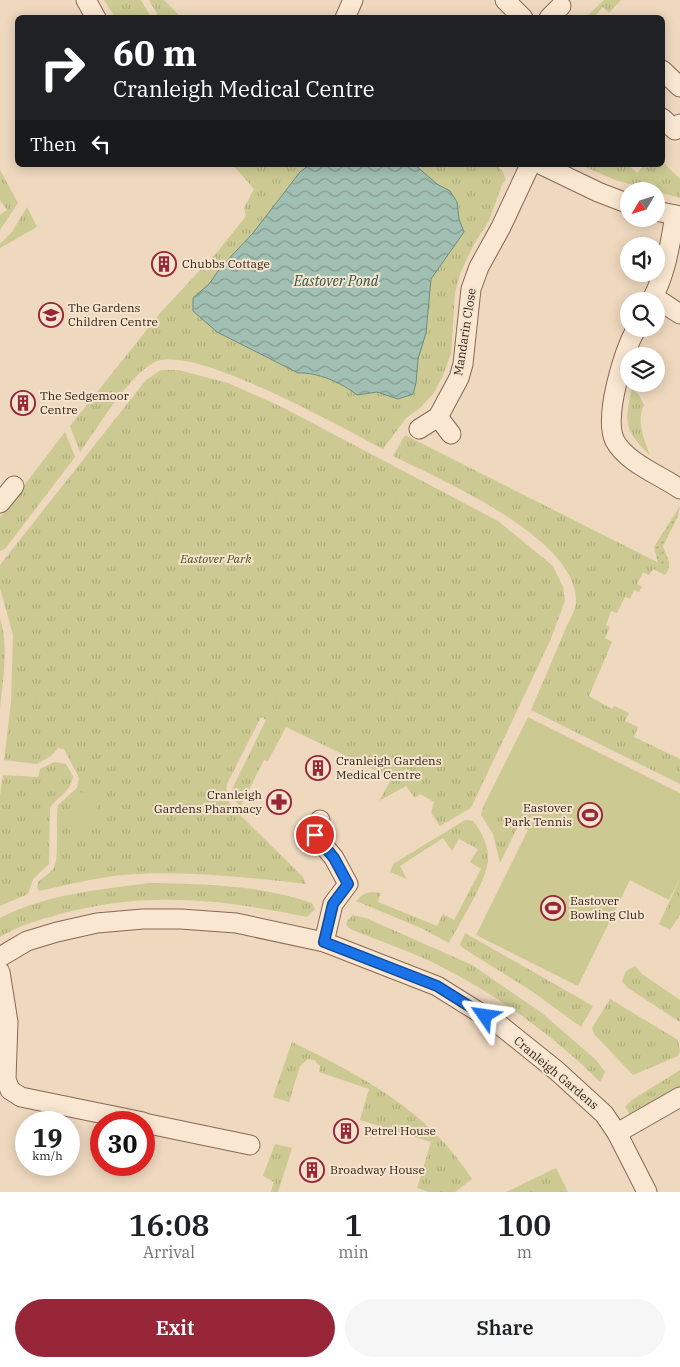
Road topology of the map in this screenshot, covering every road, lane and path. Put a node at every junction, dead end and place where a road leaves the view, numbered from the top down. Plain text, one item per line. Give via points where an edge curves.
1 (86, 0) edge
2 (353, 0) edge
3 (505, 0) edge
4 (94, 15) edge
5 (346, 15) edge
6 (520, 15) edge
7 (665, 73) edge
8 (680, 87) edge
9 (665, 121) edge
10 (680, 124) edge
11 (529, 167) edge
12 (546, 167) edge
13 (620, 201) edge
14 (665, 213) edge
15 (678, 215) edge
16 (656, 292) edge
17 (665, 306) edge
18 (680, 314) edge
19 (632, 337) edge
20 (438, 417) junction
21 (419, 429) dead end
22 (451, 434) dead end
23 (14, 486) dead end
24 (680, 489) edge
25 (0, 503) edge
26 (320, 820) dead end
27 (324, 942) junction
28 (0, 957) edge
29 (0, 972) edge
30 (680, 1098) edge
31 (90, 1112) edge
32 (155, 1125) edge
33 (617, 1133) junction
34 (250, 1145) dead end
35 (647, 1192) edge

1 - 4 street
2 - 5 street
3 - 6 street
7 - 8 street
9 - 10 street via 675,130
11 - 20 street, Mandarin Close via 479,267 470,294 463,364
12 - 13 street
14 - 15 street
15 - 16 street
17 - 18 street
19 - 24 street via 614,401 612,426 615,440 625,453
20 - 21 street, Mandarin Close
20 - 22 street
23 - 25 street
26 - 27 street via 315,835 334,858 348,884 333,904
27 - 28 street, Cranleigh Gardens via 236,923 143,919 97,923 57,932 27,941
27 - 33 street, Cranleigh Gardens via 437,986 501,1026 581,1091
29 - 31 street via 8,1022 6,1080 10,1090 20,1097
30 - 33 street
32 - 34 street
33 - 35 street, Cranleigh Gardens

